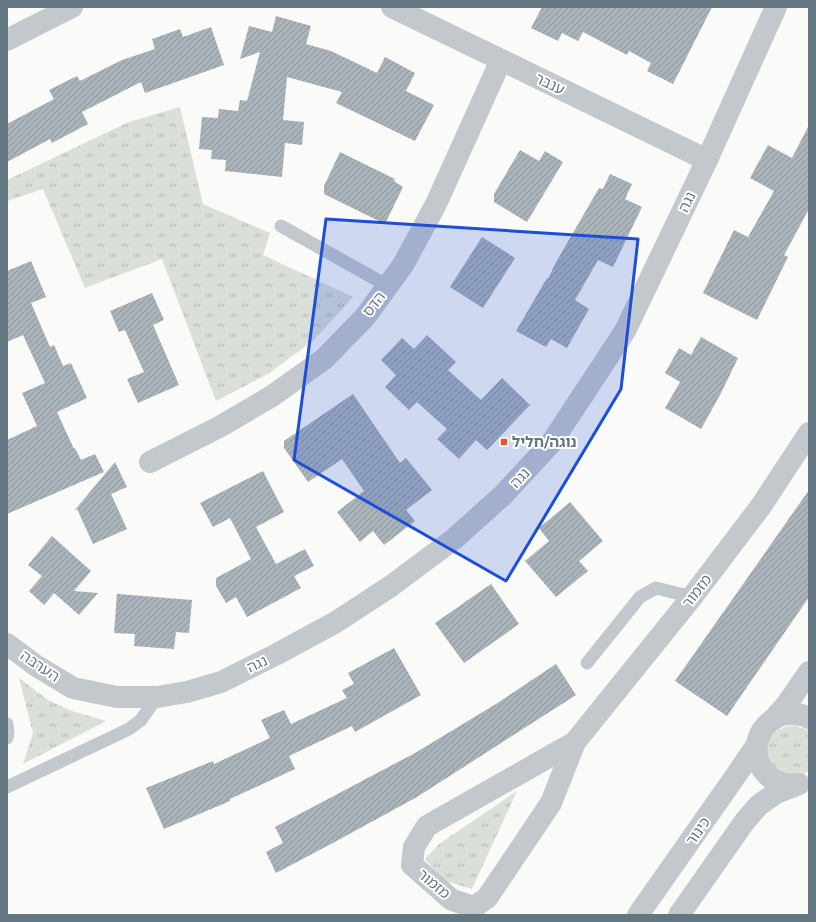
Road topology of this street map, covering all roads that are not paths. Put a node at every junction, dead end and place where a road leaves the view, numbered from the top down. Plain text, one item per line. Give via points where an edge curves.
1 (72, 7) edge
2 (392, 7) edge
3 (776, 7) edge
4 (7, 40) edge
5 (501, 60) junction
6 (707, 160) junction
7 (281, 226) dead end
8 (388, 286) junction
9 (809, 433) edge
10 (150, 462) dead end
11 (692, 597) junction
12 (7, 644) edge
13 (587, 663) dead end
14 (809, 672) edge
15 (73, 688) joint
16 (157, 697) junction
17 (809, 718) edge
18 (774, 719) junction
19 (7, 724) edge
20 (7, 738) edge
21 (574, 742) junction
22 (756, 746) junction
23 (803, 783) edge
24 (7, 787) edge
25 (638, 915) edge
26 (679, 915) edge

1 - 4 street
2 - 5 street, ענבר
3 - 6 street, נגה
5 - 6 street, ענבר
5 - 8 street, הדס via 436,204 403,265
6 - 16 street, נגה via 625,330 552,442 503,495 454,540 336,622 221,682
7 - 8 lane
8 - 10 street, הדס via 365,317 324,359 272,396 221,426
9 - 11 street, מזמור via 761,506
11 - 13 lane via 656,588 640,597
11 - 21 street, מזמור
12 - 15 street, הערבה
14 - 18 street
15 - 16 street, נגה via 117,697
16 - 24 lane via 141,720 129,729
17 - 18 street via 784,714
18 - 22 street, כינור via 765,726
19 - 20 lane
21 - 21 street, מזמור via 551,803 487,898 474,907 452,900 412,865 414,847 427,826
22 - 23 street via 758,762 767,775 776,782 786,785
22 - 25 street, כינור
23 - 26 street via 776,793 759,805

